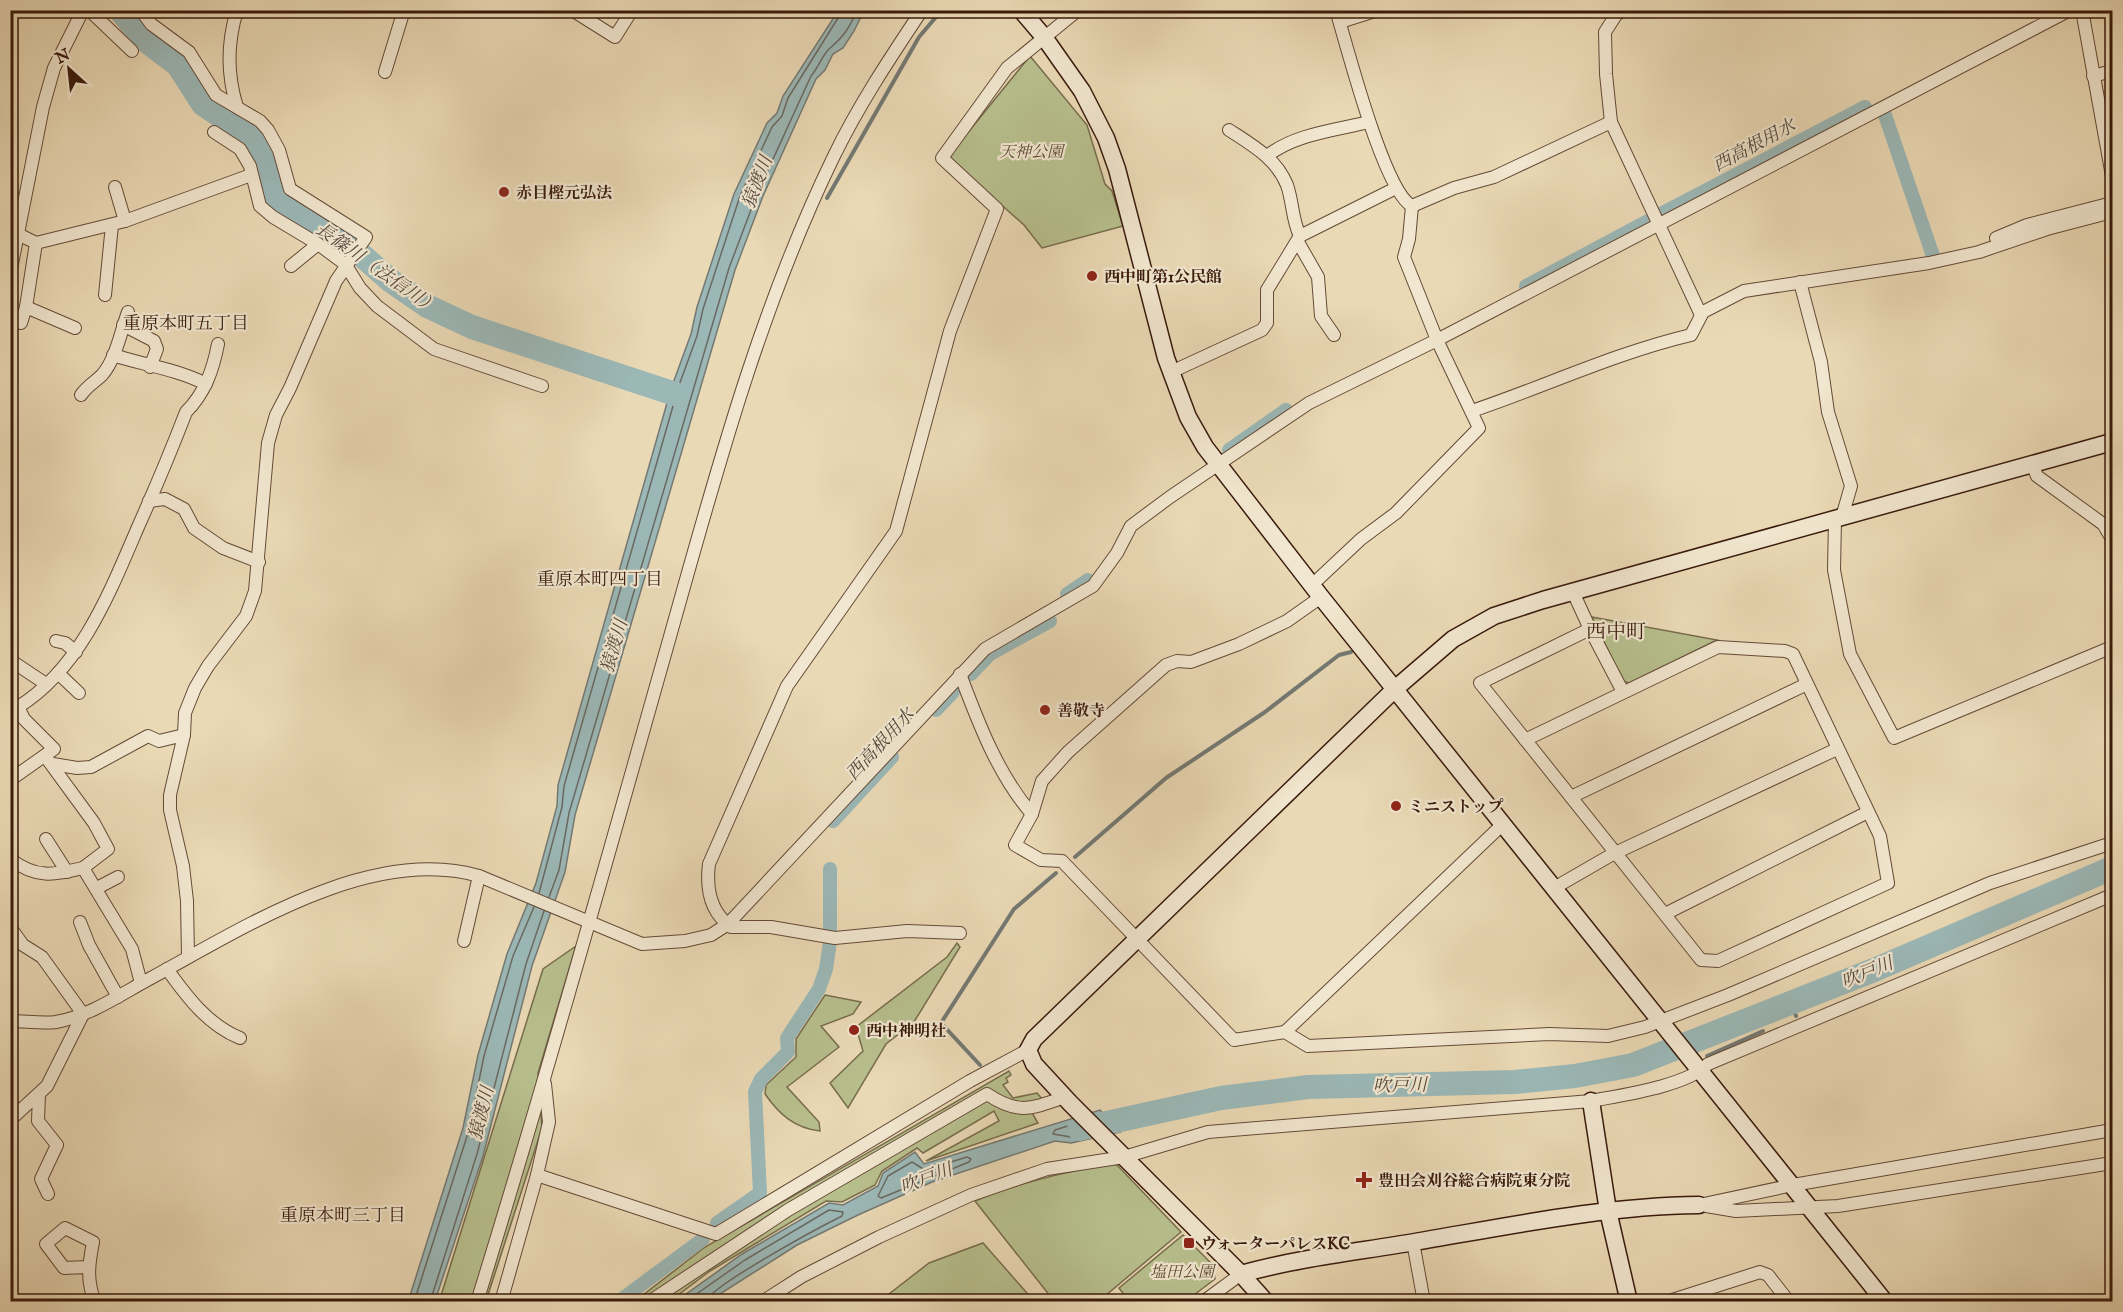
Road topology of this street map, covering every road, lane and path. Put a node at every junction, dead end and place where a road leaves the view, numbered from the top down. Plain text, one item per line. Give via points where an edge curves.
1 (83, 10) edge
2 (89, 10) edge
3 (141, 10) edge
4 (237, 10) edge
5 (404, 10) edge
6 (572, 10) edge
7 (632, 10) edge
8 (922, 10) edge
9 (1020, 10) edge
10 (1078, 10) edge
11 (1378, 10) edge
12 (1623, 10) edge
13 (2070, 10) edge
14 (2082, 10) edge
15 (1338, 16) edge
16 (1044, 37) junction
17 (132, 51) dead end
18 (2112, 71) edge
19 (385, 72) dead end
20 (2093, 76) junction
21 (237, 107) junction
22 (1369, 122) junction
23 (1611, 122) junction
24 (1229, 130) dead end
25 (214, 132) dead end
26 (1267, 156) junction
27 (251, 175) junction
28 (2112, 176) edge
29 (114, 187) dead end
30 (1396, 188) junction
31 (2112, 203) edge
32 (1412, 206) junction
33 (2112, 212) edge
34 (125, 221) junction
35 (1656, 224) junction
36 (112, 225) junction
37 (18, 234) junction
38 (1299, 239) junction
39 (36, 243) junction
40 (318, 244) junction
41 (1935, 253) dead end
42 (345, 264) junction
43 (291, 266) dead end
44 (10, 274) edge
45 (336, 281) junction
46 (1800, 282) junction
47 (360, 288) junction
48 (105, 295) dead end
49 (26, 307) junction
50 (128, 312) dead end
51 (1701, 315) junction
52 (21, 323) dead end
53 (123, 325) junction
54 (75, 328) dead end
55 (1334, 334) dead end
56 (1437, 340) junction
57 (218, 344) dead end
58 (113, 355) junction
59 (150, 367) junction
60 (1171, 372) junction
61 (206, 384) junction
62 (542, 386) dead end
63 (81, 395) dead end
64 (1472, 411) junction
65 (2112, 442) edge
66 (2032, 464) junction
67 (1218, 467) junction
68 (149, 501) junction
69 (1839, 518) junction
70 (2112, 539) edge
71 (259, 562) junction
72 (1316, 591) junction
73 (1573, 592) junction
74 (1590, 629) junction
75 (56, 641) dead end
76 (2112, 647) edge
77 (76, 652) junction
78 (10, 660) edge
79 (58, 673) junction
80 (960, 674) junction
81 (46, 684) junction
82 (1807, 684) junction
83 (1396, 688) junction
84 (1623, 692) junction
85 (79, 693) dead end
86 (14, 709) edge
87 (184, 735) junction
88 (1525, 740) junction
89 (1837, 749) junction
90 (49, 760) junction
91 (10, 780) edge
92 (1571, 797) junction
93 (1868, 813) junction
94 (1032, 814) junction
95 (1503, 824) junction
96 (45, 839) dead end
97 (2112, 843) edge
98 (1613, 854) junction
99 (10, 859) edge
100 (83, 868) junction
101 (67, 872) junction
102 (479, 876) junction
103 (118, 877) dead end
104 (97, 888) junction
105 (1554, 888) junction
106 (2112, 895) edge
107 (1665, 914) junction
108 (589, 920) junction
109 (80, 922) dead end
110 (728, 924) junction
111 (10, 927) edge
112 (960, 933) dead end
113 (1137, 939) junction
114 (464, 941) dead end
115 (188, 957) junction
116 (167, 969) junction
117 (141, 983) junction
118 (118, 997) junction
119 (83, 1014) junction
120 (10, 1021) edge
121 (1662, 1021) junction
122 (1286, 1032) junction
123 (240, 1038) dead end
124 (1028, 1050) junction
125 (1702, 1071) junction
126 (544, 1075) junction
127 (39, 1094) junction
128 (1067, 1100) junction
129 (1591, 1101) junction
130 (10, 1120) edge
131 (2112, 1130) edge
132 (1120, 1154) junction
133 (2112, 1162) edge
134 (537, 1175) junction
135 (1793, 1185) junction
136 (48, 1194) dead end
137 (1699, 1205) junction
138 (1811, 1209) junction
139 (1608, 1211) junction
140 (1413, 1242) junction
141 (88, 1267) dead end
142 (1241, 1274) junction
143 (95, 1302) edge
144 (477, 1302) edge
145 (501, 1302) edge
146 (649, 1302) edge
147 (762, 1302) edge
148 (1203, 1302) edge
149 (1266, 1302) edge
150 (1425, 1302) edge
151 (1629, 1302) edge
152 (1666, 1302) edge
153 (1789, 1302) edge
154 (1885, 1302) edge

1 - 37 street via 54,68
2 - 17 street
3 - 21 street via 151,24 189,52 216,94
4 - 21 street via 228,80
5 - 19 street
6 - 7 street via 615,37
8 - 108 street via 833,156 765,320
9 - 16 street
10 - 16 street
11 - 15 street
12 - 23 street via 1605,32
13 - 35 street
14 - 20 street
15 - 22 street
16 - 60 street via 1082,91 1106,138
16 - 110 street via 1007,68 942,158 996,209 950,331 896,531 787,686 709,864 711,902
18 - 20 street
20 - 28 street
21 - 42 street via 268,130 279,150 290,189 366,237
22 - 26 street via 1296,140
22 - 30 street
23 - 32 street via 1494,177
23 - 35 street
24 - 26 street
25 - 27 street via 240,149
26 - 38 street via 1286,185
27 - 34 street
27 - 40 street via 260,206
29 - 34 street
30 - 32 street
30 - 38 street
31 - 41 street via 2027,225 1983,244
32 - 56 street via 1404,257
33 - 46 street via 1979,252
34 - 36 street
35 - 51 street
35 - 56 street
36 - 39 street
36 - 48 street
37 - 39 street
37 - 44 street
38 - 55 street via 1318,277 1321,316
38 - 60 street via 1267,290 1267,323 1262,330
39 - 49 street
40 - 42 street
40 - 43 street
42 - 45 street
42 - 47 street
45 - 47 street
45 - 71 street via 276,415 268,443
46 - 51 street via 1744,291
46 - 69 street via 1821,362 1828,412 1851,486
47 - 62 street via 376,306 434,349
49 - 52 street
49 - 54 street
50 - 53 street
51 - 64 street via 1691,336 1643,346
53 - 58 street
53 - 59 street via 154,340 157,349
56 - 64 street
56 - 67 street via 1309,403
57 - 61 street
58 - 59 street
58 - 63 street via 102,375
59 - 61 street via 172,369
60 - 67 street via 1188,417
61 - 68 street via 186,412
64 - 72 street via 1479,428 1396,513 1361,539
65 - 66 street
66 - 69 street
66 - 70 street via 2037,476 2103,524
67 - 72 street
67 - 80 street via 1131,526 1093,586 985,649
68 - 71 street via 165,499 184,509 194,528 223,548
68 - 77 street via 114,583
69 - 73 street
69 - 76 street via 1834,570 1850,654 1894,738
71 - 87 street via 246,616 195,688 185,713
72 - 83 street
72 - 94 street via 1287,621 1191,662 1166,665 1068,752 1042,781
73 - 74 street
73 - 83 street via 1494,616 1453,639
74 - 84 street
74 - 88 street via 1480,683
75 - 77 street
77 - 79 street
78 - 81 street
79 - 81 street
79 - 85 street
80 - 94 street via 1016,796
80 - 110 street
81 - 86 street
82 - 84 street via 1793,654 1718,647
82 - 89 street
82 - 92 street
83 - 95 street
83 - 113 street
84 - 88 street
86 - 90 street via 54,749
87 - 90 street via 159,741 148,736 91,767 77,768
87 - 115 street via 170,795 187,901
88 - 92 street
89 - 93 street
89 - 98 street
90 - 91 street
90 - 100 street via 108,849
92 - 98 street
93 - 107 street
93 - 107 street via 1880,836 1888,883 1718,961 1701,960
94 - 113 street via 1016,845 1041,860 1062,861
95 - 105 street
95 - 122 street
96 - 101 street
97 - 121 street via 1990,883
98 - 105 street
98 - 107 street
99 - 101 street via 36,874
100 - 101 street
100 - 104 street
102 - 108 street
102 - 114 street
102 - 115 street via 459,870 429,869 369,879 315,894
103 - 104 street
104 - 117 street via 132,949
105 - 121 street
106 - 125 street via 1708,1064
108 - 110 street via 642,944 711,935
108 - 126 street
109 - 118 street
110 - 112 street via 782,928 835,938 907,931
111 - 119 street via 23,945 42,957
113 - 122 street via 1234,1040
113 - 124 street via 1034,1039
115 - 116 street
116 - 117 street
116 - 123 street via 188,999 210,1020
117 - 118 street
118 - 119 street
119 - 120 street via 55,1022
119 - 127 street via 47,1086
121 - 122 street via 1608,1036 1549,1034 1308,1046
121 - 125 street
124 - 128 street via 1034,1064
124 - 134 street via 716,1234
125 - 129 street via 1652,1089
125 - 135 street
126 - 134 street via 549,1122
126 - 144 street
127 - 130 street
127 - 136 street via 38,1121 57,1145 41,1179
128 - 132 street
128 - 146 street via 1015,1109 987,1094 788,1210
129 - 132 street via 1208,1132
129 - 139 street
131 - 135 street
132 - 142 street
132 - 147 street via 1047,1169 971,1195 801,1276
133 - 138 street
134 - 145 street
135 - 137 street
135 - 138 street
137 - 138 street via 1736,1211
137 - 139 street
138 - 154 street
139 - 140 street
139 - 151 street
140 - 142 street via 1284,1262
140 - 150 street
141 - 143 street
142 - 148 street
142 - 149 street
152 - 153 street via 1758,1272 1768,1275

